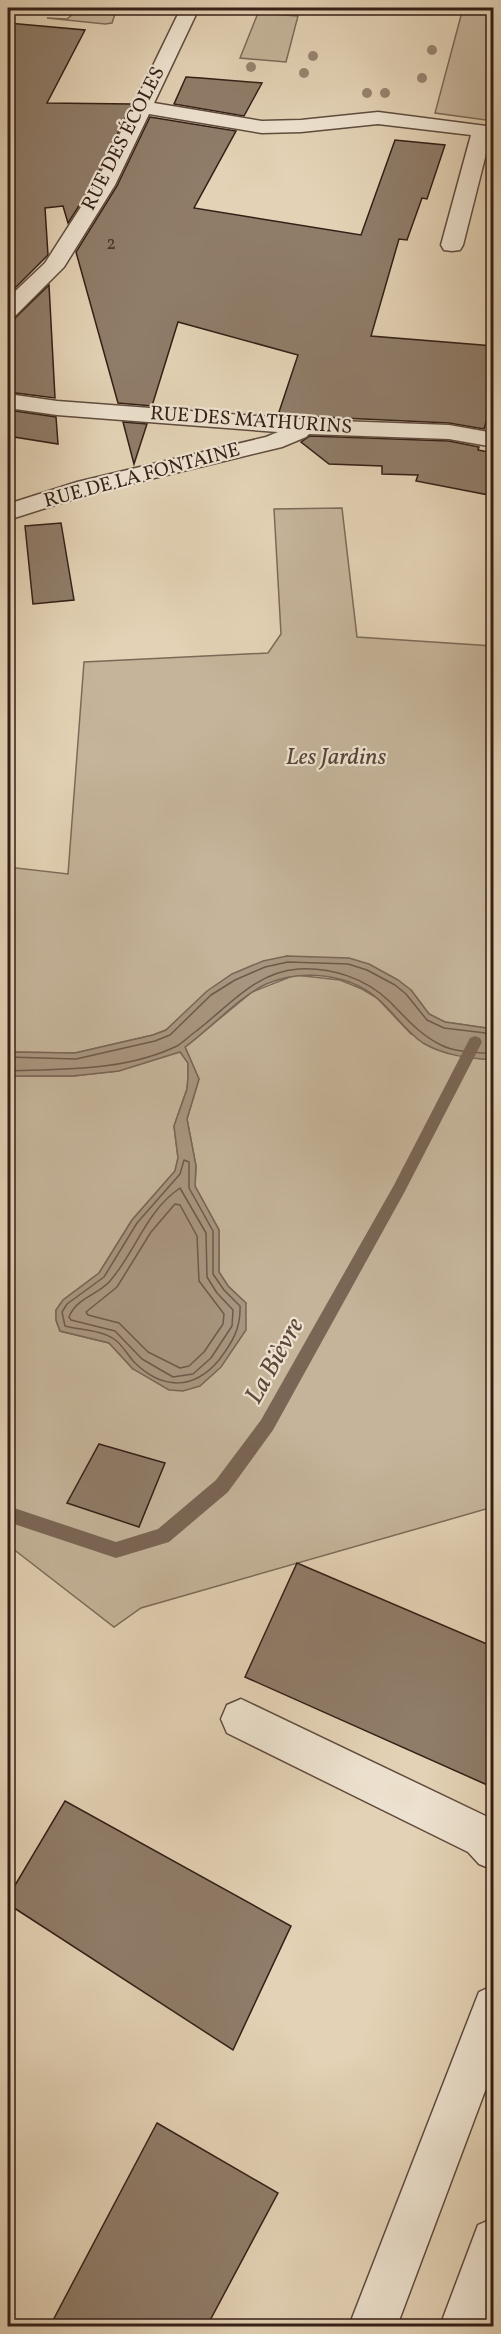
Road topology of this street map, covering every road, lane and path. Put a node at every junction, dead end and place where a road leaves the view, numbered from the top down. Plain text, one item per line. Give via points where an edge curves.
1 (190, 8) edge
2 (412, 98) dead end
3 (142, 107) junction
4 (403, 120) junction
5 (488, 132) edge
6 (452, 245) dead end
7 (8, 310) edge
8 (8, 401) edge
9 (311, 427) junction
10 (494, 440) edge
11 (8, 512) edge
12 (241, 1719) dead end
13 (494, 1849) edge
14 (494, 2007) edge
15 (494, 2241) edge
16 (373, 2326) edge
17 (464, 2326) edge

1 - 3 street, RUE DES ÉCOLES
2 - 4 street
3 - 4 street via 262,127 353,119
3 - 7 street, RUE DES ÉCOLES via 105,185 53,267
4 - 5 street
5 - 6 street
8 - 9 street, RUE DES MATHURINS
9 - 10 street, RUE DES MATHURINS via 449,432
9 - 11 street, RUE DE LA FONTAINE via 274,442 86,487
12 - 13 street via 483,1837
14 - 16 street
15 - 17 street

